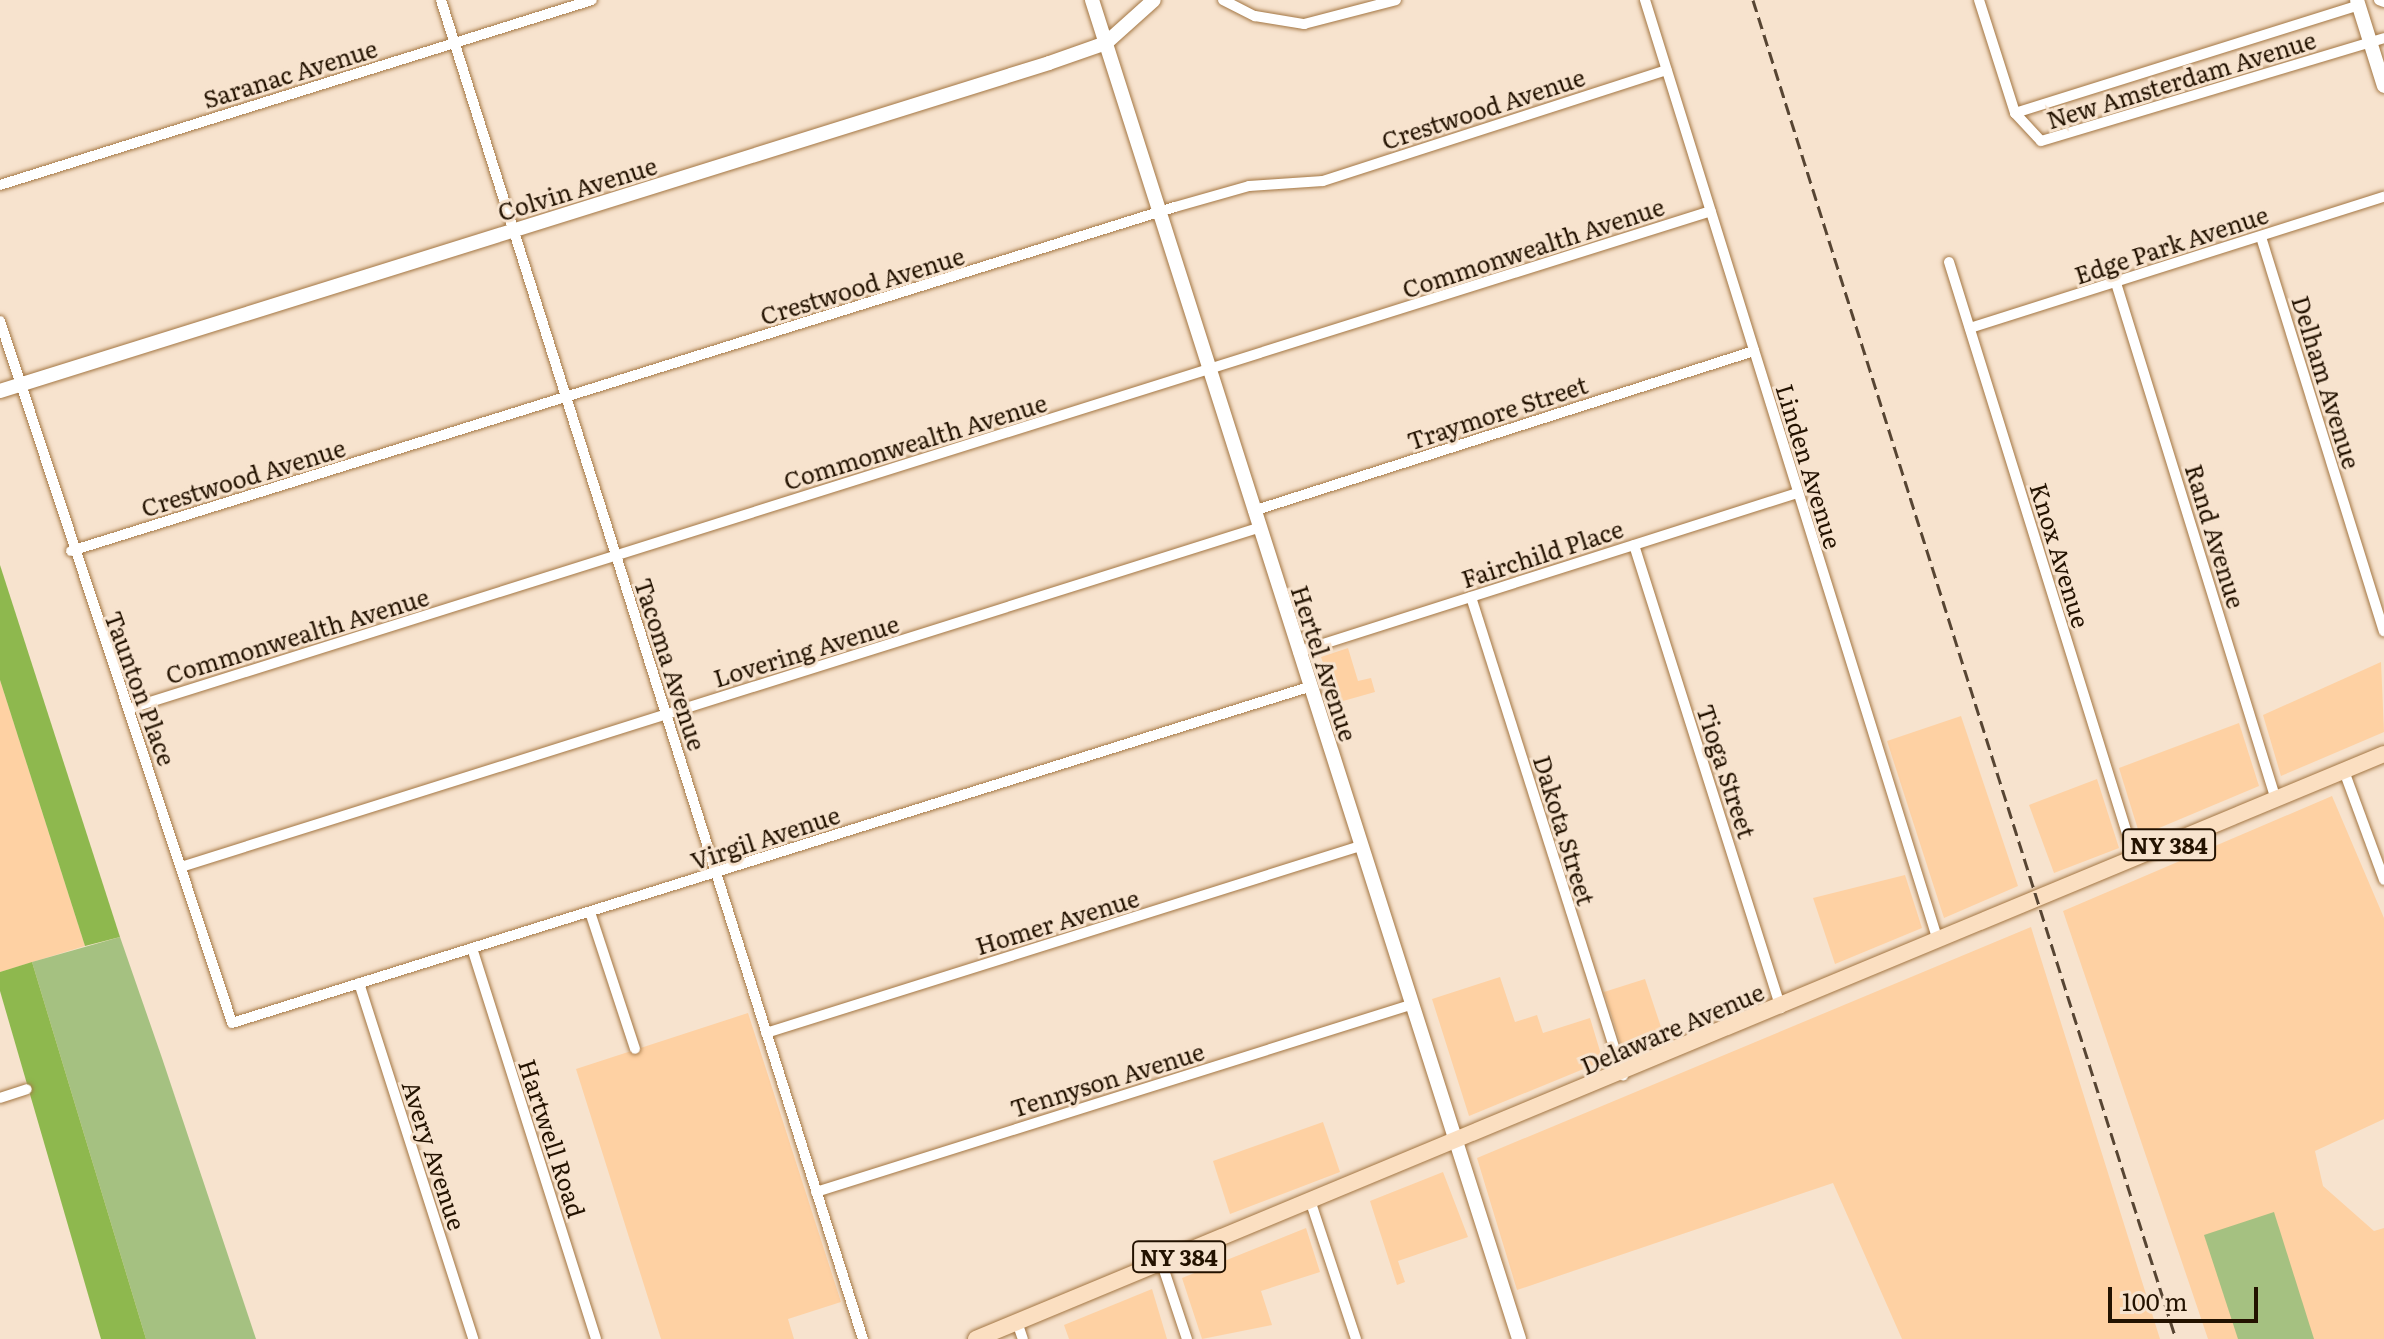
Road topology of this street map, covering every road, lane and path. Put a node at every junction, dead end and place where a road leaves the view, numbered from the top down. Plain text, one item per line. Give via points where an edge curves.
1 (441, 0) edge
2 (592, 0) edge
3 (1092, 0) edge
4 (1154, 0) edge
5 (1223, 0) edge
6 (1396, 0) edge
7 (1645, 0) edge
8 (1979, 0) edge
9 (2358, 2) edge
10 (2377, 40) edge
11 (454, 43) junction
12 (1106, 43) junction
13 (1667, 70) junction
14 (2384, 86) edge
15 (2015, 113) junction
16 (0, 185) edge
17 (2384, 197) edge
18 (1711, 211) junction
19 (1158, 213) junction
20 (512, 231) junction
21 (2261, 237) junction
22 (1949, 262) dead end
23 (2116, 283) junction
24 (0, 321) edge
25 (1970, 328) junction
26 (1754, 351) junction
27 (1208, 371) junction
28 (20, 385) junction
29 (0, 391) edge
30 (565, 398) junction
31 (1797, 493) junction
32 (1253, 511) junction
33 (1258, 528) junction
34 (1634, 545) junction
35 (71, 551) junction
36 (615, 556) junction
37 (1471, 597) junction
38 (2384, 631) edge
39 (1298, 652) junction
40 (1309, 687) junction
41 (131, 708) junction
42 (667, 715) junction
43 (2384, 754) edge
44 (2344, 771) junction
45 (2276, 800) junction
46 (1360, 846) junction
47 (2135, 859) junction
48 (181, 867) junction
49 (715, 874) junction
50 (2384, 880) edge
51 (590, 912) junction
52 (1939, 942) junction
53 (472, 948) junction
54 (359, 983) junction
55 (1410, 1005) junction
56 (1781, 1008) junction
57 (232, 1023) joint
58 (766, 1033) junction
59 (635, 1049) dead end
60 (1623, 1075) junction
61 (27, 1089) dead end
62 (0, 1098) edge
63 (1455, 1145) junction
64 (816, 1192) junction
65 (1311, 1203) junction
66 (1162, 1264) junction
67 (1017, 1322) junction
68 (473, 1339) edge
69 (596, 1339) edge
70 (863, 1339) edge
71 (976, 1339) edge
72 (1023, 1339) edge
73 (1187, 1339) edge
74 (1356, 1339) edge
75 (1519, 1339) edge

1 - 11 street, Tacoma Avenue
2 - 11 street, Saranac Avenue
3 - 12 street, Hertel Avenue
4 - 12 street, Colvin Avenue
5 - 6 street via 1263,19 1304,24
7 - 13 street, Linden Avenue
8 - 15 street, New Amsterdam Avenue
9 - 10 street
9 - 15 street, New Amsterdam Avenue
10 - 14 street
10 - 15 street, New Amsterdam Avenue via 2053,142 2027,133
11 - 16 street, Saranac Avenue
11 - 20 street, Tacoma Avenue
12 - 19 street, Hertel Avenue
12 - 20 street, Colvin Avenue
13 - 18 street, Linden Avenue
13 - 19 street, Crestwood Avenue via 1323,181 1249,186
17 - 21 street, Edge Park Avenue
18 - 26 street, Linden Avenue
18 - 27 street, Commonwealth Avenue
19 - 27 street, Hertel Avenue
19 - 30 street, Crestwood Avenue
20 - 28 street, Colvin Avenue
20 - 30 street, Tacoma Avenue
21 - 23 street, Edge Park Avenue
21 - 38 street, Delham Avenue
22 - 25 street, Knox Avenue
23 - 25 street, Edge Park Avenue
23 - 45 street, Rand Avenue
24 - 28 street, Taunton Place
25 - 47 street, Knox Avenue
26 - 31 street, Linden Avenue
26 - 32 street, Traymore Street
27 - 32 street, Hertel Avenue
27 - 36 street, Commonwealth Avenue
28 - 29 street, Colvin Avenue
28 - 35 street, Taunton Place
30 - 35 street, Crestwood Avenue
30 - 36 street, Tacoma Avenue
31 - 34 street, Fairchild Place
31 - 52 street, Linden Avenue
32 - 33 street, Hertel Avenue
33 - 39 street, Hertel Avenue
33 - 42 street, Lovering Avenue
34 - 37 street, Fairchild Place
34 - 56 street, Tioga Street
35 - 41 street, Taunton Place
36 - 41 street, Commonwealth Avenue
36 - 42 street, Tacoma Avenue
37 - 39 street, Fairchild Place
37 - 60 street, Dakota Street
39 - 40 street, Hertel Avenue
40 - 46 street, Hertel Avenue
40 - 49 street, Virgil Avenue
41 - 48 street, Taunton Place
42 - 48 street, Lovering Avenue
42 - 49 street, Tacoma Avenue
43 - 44 main road, Delaware Avenue / NY 384
44 - 45 main road, Delaware Avenue / NY 384
44 - 50 street
45 - 47 main road, Delaware Avenue / NY 384
46 - 55 street, Hertel Avenue
46 - 58 street, Homer Avenue
47 - 52 main road, Delaware Avenue / NY 384
48 - 57 street, Taunton Place
49 - 51 street, Virgil Avenue
49 - 58 street, Tacoma Avenue
51 - 53 street, Virgil Avenue
51 - 59 street
52 - 56 main road, Delaware Avenue / NY 384
53 - 54 street, Virgil Avenue
53 - 69 street, Hartwell Road
54 - 57 street, Virgil Avenue
54 - 68 street, Avery Avenue
55 - 63 street, Hertel Avenue
55 - 64 street, Tennyson Avenue
56 - 60 main road, Delaware Avenue / NY 384
58 - 64 street, Tacoma Avenue
60 - 63 main road, Delaware Avenue / NY 384
61 - 62 street
63 - 65 main road, Delaware Avenue / NY 384
63 - 75 street, Hertel Avenue
64 - 70 street, Tacoma Avenue
65 - 66 main road, Delaware Avenue / NY 384
65 - 74 street
66 - 67 main road, Delaware Avenue / NY 384
66 - 73 street
67 - 71 main road, Delaware Avenue / NY 384
67 - 72 street

